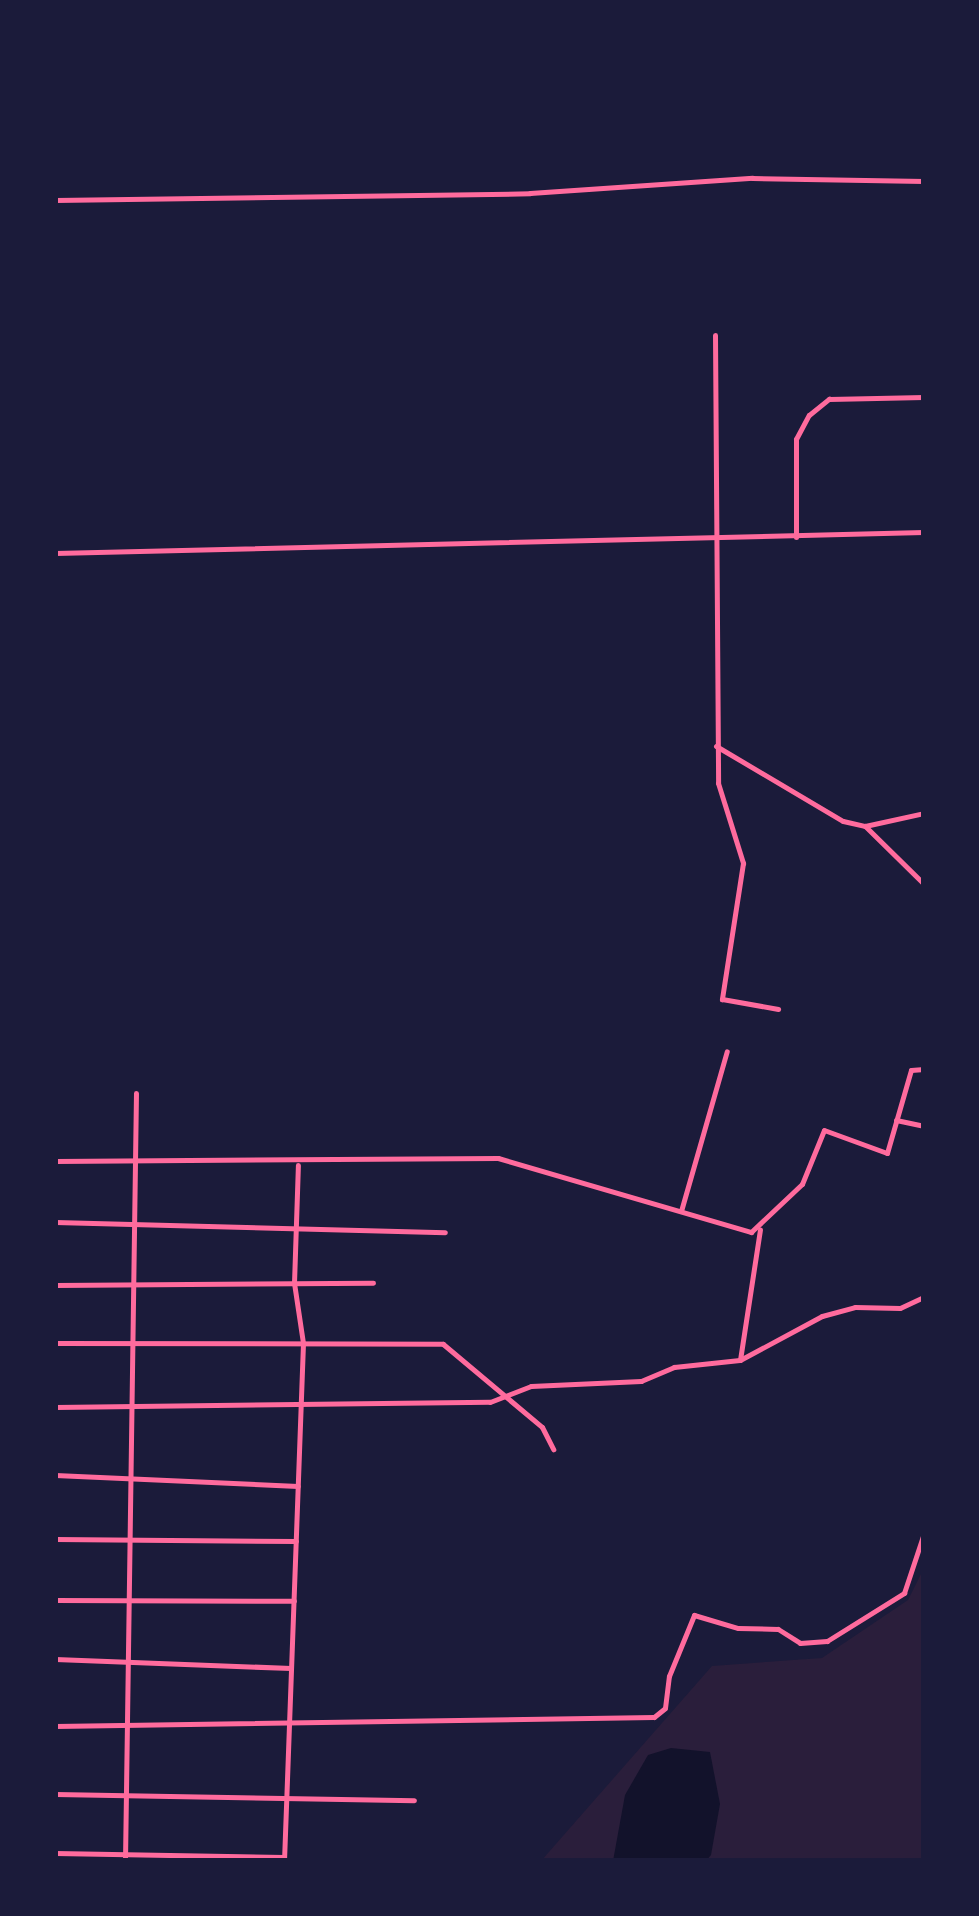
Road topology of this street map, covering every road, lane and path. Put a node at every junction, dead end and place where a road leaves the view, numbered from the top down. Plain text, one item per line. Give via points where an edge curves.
1 (924, 181) edge
2 (55, 200) edge
3 (716, 336) dead end
4 (924, 397) edge
5 (924, 532) edge
6 (796, 538) junction
7 (718, 540) junction
8 (55, 553) edge
9 (716, 746) junction
10 (924, 812) edge
11 (865, 826) junction
12 (924, 884) edge
13 (778, 1009) dead end
14 (727, 1052) dead end
15 (924, 1069) edge
16 (136, 1093) dead end
17 (896, 1120) junction
18 (924, 1126) edge
19 (55, 1161) edge
20 (135, 1162) junction
21 (298, 1164) junction
22 (681, 1211) junction
23 (134, 1221) junction
24 (55, 1222) edge
25 (297, 1227) junction
26 (760, 1230) junction
27 (445, 1232) dead end
28 (294, 1283) junction
29 (373, 1283) dead end
30 (133, 1284) junction
31 (55, 1285) edge
32 (924, 1297) edge
33 (132, 1341) junction
34 (55, 1343) edge
35 (303, 1343) junction
36 (740, 1360) junction
37 (505, 1393) junction
38 (301, 1405) junction
39 (55, 1407) edge
40 (130, 1408) junction
41 (553, 1449) dead end
42 (55, 1475) edge
43 (130, 1476) junction
44 (298, 1486) junction
45 (924, 1533) edge
46 (55, 1539) edge
47 (128, 1540) junction
48 (296, 1541) junction
49 (55, 1600) edge
50 (294, 1601) junction
51 (127, 1604) junction
52 (55, 1659) edge
53 (127, 1660) junction
54 (291, 1668) junction
55 (55, 1726) edge
56 (289, 1726) junction
57 (126, 1728) junction
58 (55, 1794) edge
59 (126, 1796) junction
60 (286, 1800) junction
61 (414, 1800) dead end
62 (55, 1853) edge
63 (125, 1858) edge
64 (284, 1859) edge

1 - 2 street via 752,178 530,193
3 - 7 street
4 - 6 street via 829,400 809,415 796,438
5 - 6 street
6 - 7 street
7 - 8 street
7 - 9 street
9 - 11 street via 843,821
9 - 13 street via 718,783 743,863 722,999
10 - 11 street
11 - 12 street
14 - 22 street
15 - 17 street via 911,1070
16 - 20 street
17 - 18 street
17 - 26 street via 890,1146 880,1154 824,1130 802,1184
19 - 20 street
20 - 21 street
20 - 23 street
21 - 22 street via 498,1158
21 - 25 street
22 - 26 street
23 - 24 street
23 - 25 street
23 - 30 street
25 - 27 street
25 - 28 street
26 - 36 street
28 - 29 street
28 - 30 street
28 - 35 street
30 - 31 street
30 - 33 street
32 - 36 street via 900,1308 855,1307 822,1316
33 - 34 street
33 - 35 street
33 - 40 street
35 - 37 street via 443,1344
35 - 38 street
36 - 37 street via 674,1367 641,1381
37 - 38 street via 490,1402
37 - 41 street via 542,1427
38 - 40 street
38 - 44 street
39 - 40 street
40 - 43 street
42 - 43 street
43 - 44 street
43 - 47 street
44 - 48 street
45 - 56 street via 904,1594 827,1641 800,1643 778,1629 738,1628 694,1615 675,1658 665,1708 654,1717
46 - 47 street
47 - 48 street
47 - 51 street
48 - 50 street
49 - 51 street
50 - 51 street
50 - 54 street
51 - 53 street
52 - 53 street
53 - 54 street
53 - 57 street
54 - 56 street
55 - 57 street
56 - 57 street
56 - 60 street
57 - 59 street
58 - 59 street
59 - 60 street
59 - 63 street
60 - 61 street
60 - 64 street
62 - 63 street
63 - 64 street

